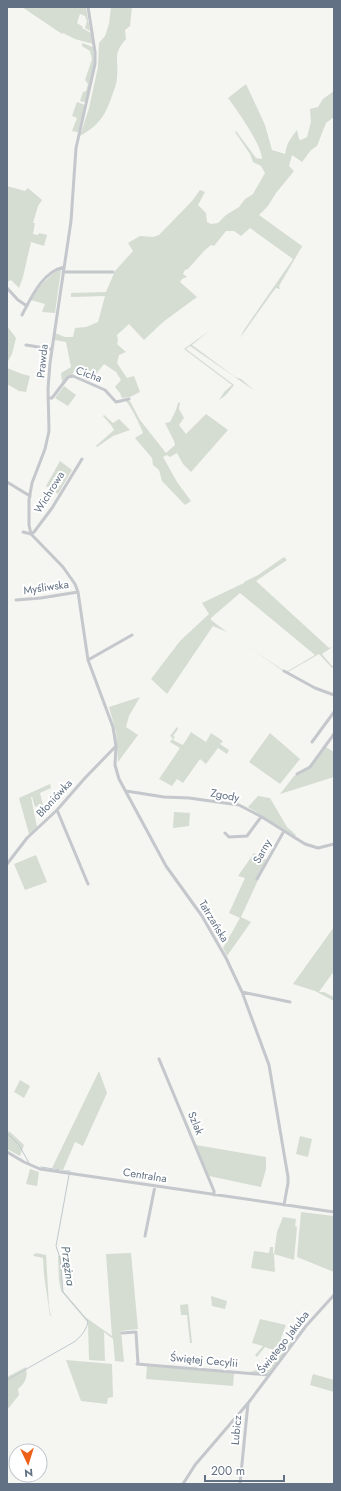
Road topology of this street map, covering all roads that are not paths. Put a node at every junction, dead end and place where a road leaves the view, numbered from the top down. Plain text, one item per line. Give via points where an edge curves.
1 (88, 7) edge
2 (64, 267) junction
3 (63, 272) junction
4 (113, 272) dead end
5 (7, 288) edge
6 (26, 306) junction
7 (22, 315) dead end
8 (26, 345) dead end
9 (51, 349) junction
10 (48, 398) junction
11 (129, 399) dead end
12 (82, 459) dead end
13 (7, 482) edge
14 (30, 496) junction
15 (23, 532) dead end
16 (31, 534) junction
17 (78, 592) junction
18 (16, 600) dead end
19 (132, 635) dead end
20 (88, 660) junction
21 (284, 671) dead end
22 (334, 695) edge
23 (334, 712) edge
24 (334, 734) edge
25 (312, 742) dead end
26 (116, 746) junction
27 (297, 774) dead end
28 (126, 791) junction
29 (57, 810) junction
30 (261, 817) junction
31 (284, 831) junction
32 (225, 833) dead end
33 (334, 844) edge
34 (7, 864) edge
35 (257, 879) dead end
36 (88, 884) dead end
37 (242, 992) junction
38 (290, 1002) dead end
39 (159, 1059) dead end
40 (7, 1152) edge
41 (155, 1186) junction
42 (214, 1195) junction
43 (284, 1205) junction
44 (334, 1212) edge
45 (145, 1236) dead end
46 (334, 1295) edge
47 (122, 1333) dead end
48 (269, 1375) junction
49 (248, 1402) junction
50 (242, 1409) junction
51 (247, 1411) junction
52 (183, 1484) edge
53 (240, 1484) edge

1 - 2 street, Prawda via 96,60 77,143 72,215
2 - 3 street, Prawda
2 - 6 street via 43,280
3 - 4 street
3 - 9 street, Prawda
5 - 6 street
6 - 7 street
8 - 9 street
9 - 10 street, Prawda
10 - 11 street, Cicha via 52,398 68,377 73,376 105,390 116,402
10 - 14 street, Prawda via 49,431
12 - 16 street, Wichrowa via 52,508
13 - 14 street
14 - 16 street, Prawda
15 - 16 street
16 - 17 street via 63,567
17 - 18 street, Myśliwska
17 - 20 street
19 - 20 street
20 - 26 street, Tatrzańska via 111,718
21 - 22 street
23 - 25 street
24 - 27 street via 310,767
26 - 28 street, Tatrzańska via 116,770
26 - 29 street, Błoniówka
28 - 30 street, Zgody via 239,805
28 - 37 street, Tatrzańska via 166,866 202,916
29 - 34 street, Błoniówka via 27,838
29 - 36 street
30 - 31 street, Zgody
30 - 32 street via 247,836 229,837
31 - 33 street, Zgody via 318,848
31 - 35 street, Sarny
37 - 38 street
37 - 43 street, Tatrzańska via 269,1065 288,1177
39 - 42 street, Szlak
40 - 41 street, Centralna via 40,1169
41 - 42 street, Centralna
41 - 45 street
42 - 43 street, Centralna
43 - 44 street, Centralna
46 - 48 street, Świętego Jakuba via 306,1326
47 - 48 street, Świętej Cecylii via 136,1332 138,1364
48 - 49 street, Świętego Jakuba
49 - 50 street, Świętego Jakuba
49 - 51 street, Lubicz
50 - 51 street
50 - 52 street, Świętego Jakuba via 195,1465
51 - 53 street, Lubicz

